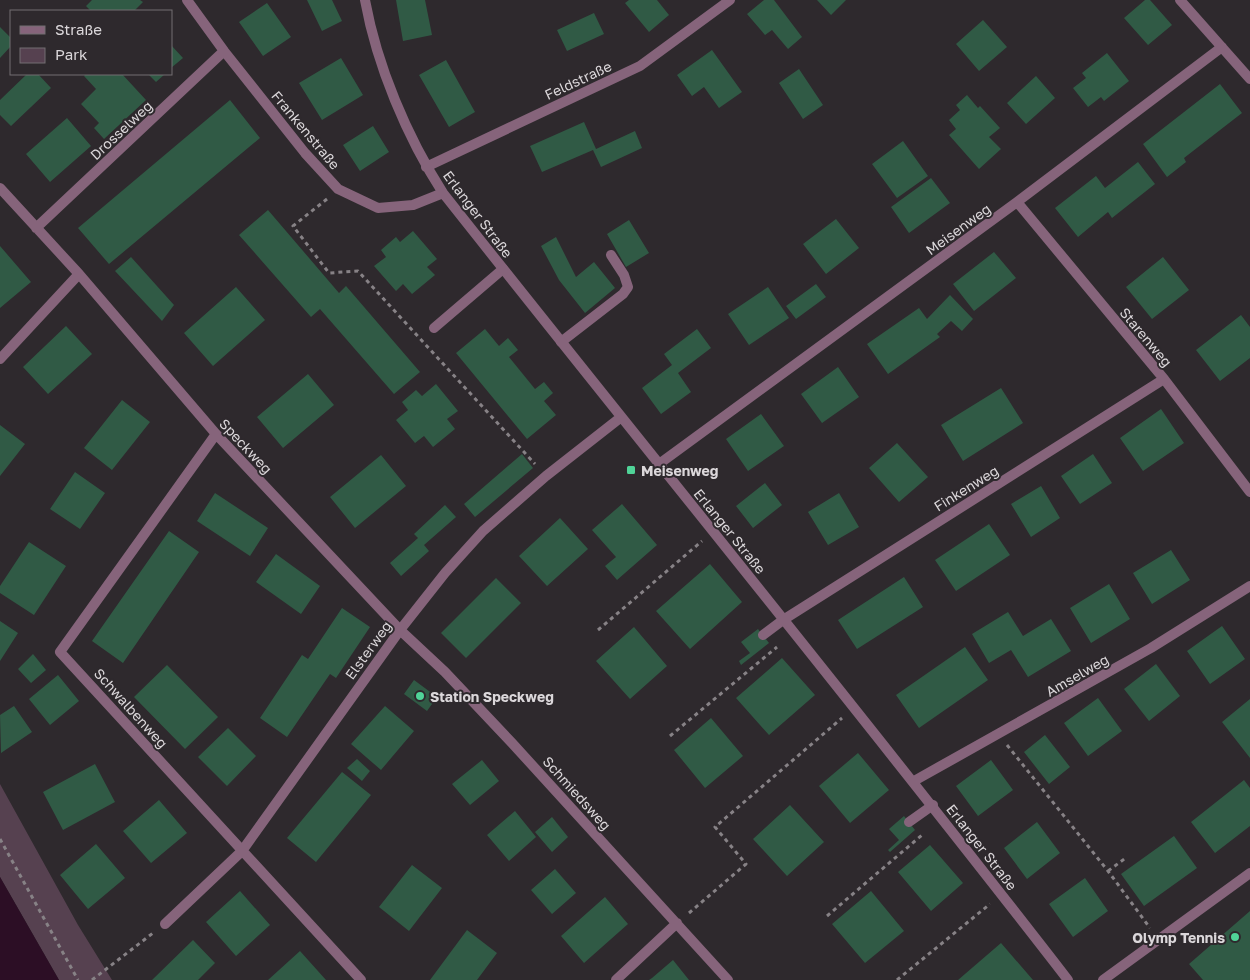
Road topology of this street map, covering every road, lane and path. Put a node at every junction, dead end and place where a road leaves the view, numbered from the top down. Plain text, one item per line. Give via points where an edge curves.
1 (187, 0) edge
2 (365, 0) edge
3 (730, 0) edge
4 (1180, 0) edge
5 (1222, 47) junction
6 (224, 52) junction
7 (1250, 79) edge
8 (426, 166) junction
9 (0, 188) edge
10 (338, 189) junction
11 (443, 193) junction
12 (1017, 202) junction
13 (36, 228) junction
14 (611, 255) dead end
15 (503, 269) junction
16 (79, 274) junction
17 (434, 328) dead end
18 (561, 342) junction
19 (0, 359) edge
20 (1164, 379) junction
21 (620, 418) junction
22 (216, 434) junction
23 (659, 464) junction
24 (546, 476) junction
25 (1250, 492) edge
26 (713, 532) junction
27 (1250, 586) edge
28 (783, 620) junction
29 (400, 630) junction
30 (598, 630) dead end
31 (794, 633) junction
32 (763, 635) dead end
33 (854, 708) junction
34 (999, 735) junction
35 (670, 736) dead end
36 (914, 782) junction
37 (932, 806) junction
38 (942, 818) junction
39 (909, 822) dead end
40 (0, 839) edge
41 (242, 851) junction
42 (1128, 857) dead end
43 (1108, 871) junction
44 (1250, 873) edge
45 (1002, 894) junction
46 (827, 916) dead end
47 (677, 923) junction
48 (164, 924) joint
49 (1158, 938) junction
50 (78, 980) edge
51 (92, 980) edge
52 (361, 980) edge
53 (616, 980) edge
54 (728, 980) edge
55 (897, 980) edge
56 (1068, 980) edge
57 (1102, 980) edge

1 - 6 street, Frankenstraße
2 - 8 street, Erlanger Straße via 396,102
3 - 8 street, Feldstraße via 640,66
4 - 5 street
5 - 7 street
5 - 12 street, Meisenweg
6 - 10 street, Frankenstraße
6 - 13 street, Drosselweg
8 - 11 street, Erlanger Straße
9 - 13 street, Speckweg
10 - 11 street, Frankenstraße via 378,208 413,205
10 - 24 path via 293,226 329,273 358,271
11 - 15 street, Erlanger Straße
12 - 20 street, Starenweg
12 - 23 street, Meisenweg
13 - 16 street, Speckweg
14 - 18 street via 628,286 623,294
15 - 17 street
15 - 18 street, Erlanger Straße
16 - 19 street
16 - 22 street, Speckweg
18 - 21 street, Erlanger Straße
20 - 25 street, Starenweg
20 - 28 street, Finkenweg
21 - 23 street, Erlanger Straße
21 - 24 street, Elsterweg
22 - 29 street, Speckweg
22 - 41 street, Schwalbenweg via 60,652
23 - 26 street, Erlanger Straße
24 - 29 street, Elsterweg via 483,531
26 - 28 street, Erlanger Straße
26 - 30 path
27 - 34 street, Amselweg via 1151,648
28 - 31 street, Erlanger Straße
28 - 32 street, Finkenweg
29 - 41 street, Elsterweg
29 - 47 street, Schmiedsweg via 445,672
31 - 33 street, Erlanger Straße
31 - 35 path
33 - 36 street, Erlanger Straße
33 - 47 path via 715,827 746,864
34 - 36 street, Amselweg
34 - 43 path
36 - 37 street, Erlanger Straße
37 - 38 street, Erlanger Straße
37 - 39 street
38 - 45 street, Erlanger Straße
38 - 46 path
40 - 50 path
41 - 48 street, Elsterweg
41 - 52 street, Schwalbenweg
42 - 43 path
43 - 49 path
44 - 49 street
45 - 55 path
45 - 56 street, Erlanger Straße
47 - 53 street
47 - 54 street, Schmiedsweg
48 - 51 path
49 - 57 street

